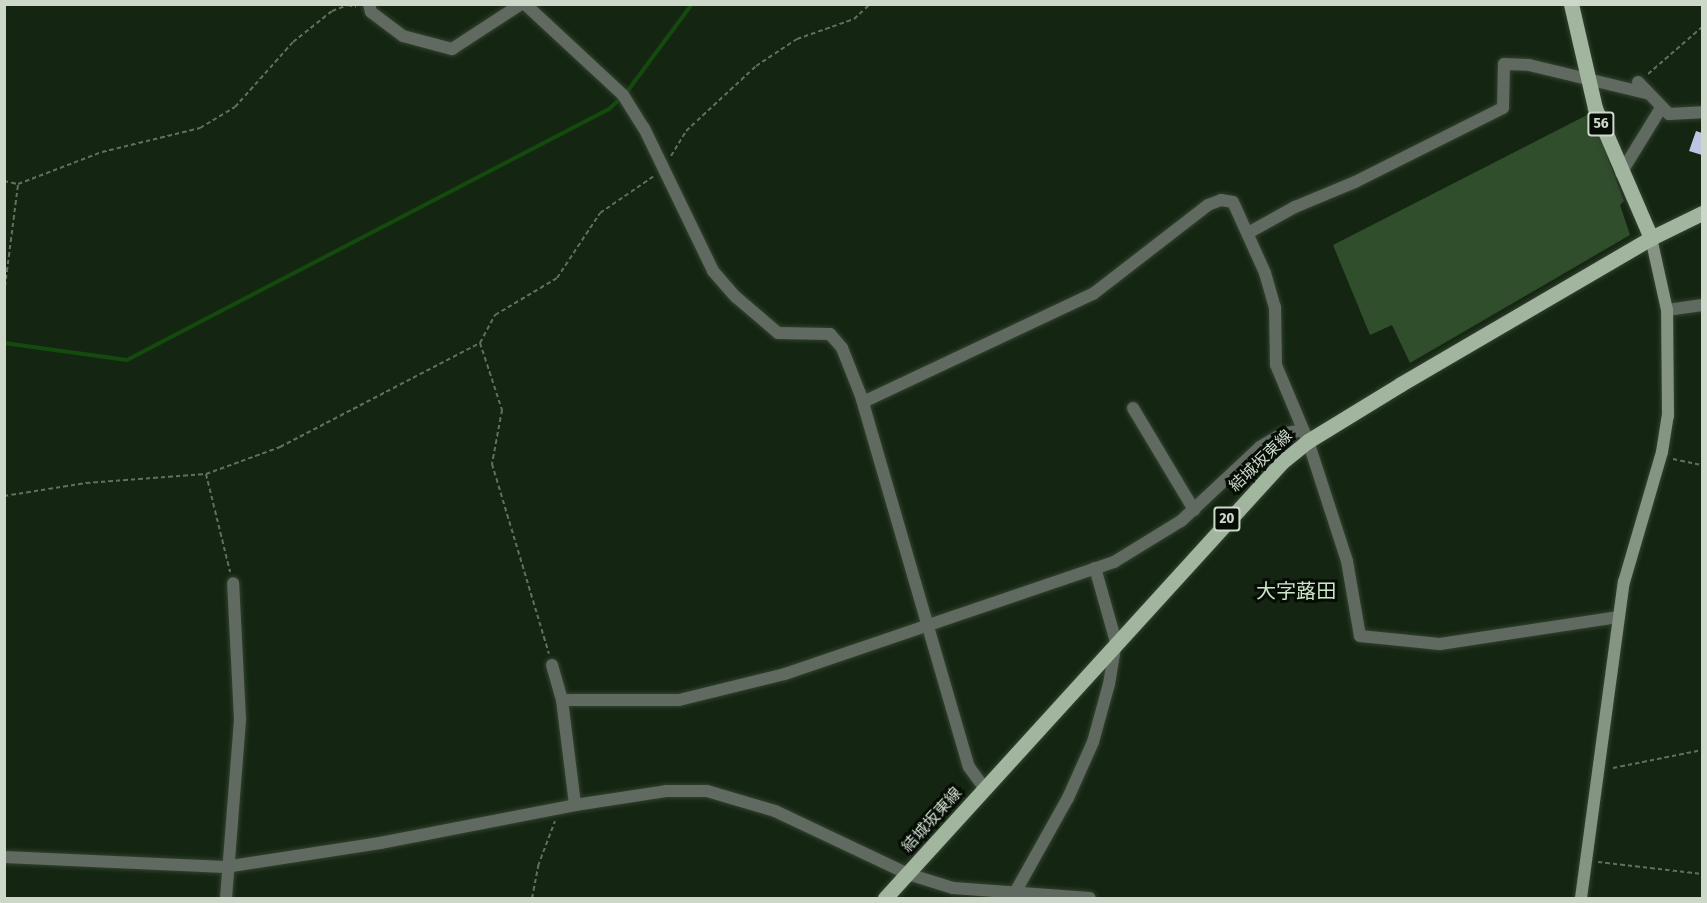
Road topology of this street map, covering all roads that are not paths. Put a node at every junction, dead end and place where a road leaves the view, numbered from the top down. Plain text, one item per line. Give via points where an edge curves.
1 (523, 4) edge
2 (1570, 4) edge
3 (370, 8) edge
4 (1586, 79) junction
5 (1638, 82) road end
6 (1646, 93) junction
7 (1661, 108) junction
8 (1702, 112) edge
9 (1621, 173) junction
10 (1702, 213) edge
11 (1248, 233) junction
12 (1651, 238) junction
13 (1702, 306) edge
14 (1667, 310) junction
15 (863, 402) junction
16 (1133, 408) dead end
17 (1305, 436) junction
18 (1194, 510) junction
19 (1095, 568) junction
20 (233, 583) road end
21 (1619, 617) junction
22 (925, 624) junction
23 (1116, 642) junction
24 (552, 665) road end
25 (562, 700) junction
26 (984, 788) junction
27 (575, 806) junction
28 (4, 857) edge
29 (225, 867) junction
30 (908, 874) junction
31 (1015, 897) edge
32 (226, 898) edge
33 (885, 898) edge
34 (1089, 898) edge
35 (1581, 898) edge

1 - 3 street via 452,49 403,36
1 - 15 street via 623,96 664,168 713,271 778,333 830,334 842,348
2 - 4 main road, 56
4 - 6 street
4 - 9 main road, 56
4 - 11 street via 1529,65 1504,64 1503,108
5 - 6 street
6 - 7 street
7 - 8 street via 1682,115
7 - 9 street
9 - 12 main road, 56
10 - 12 main road, 結城坂東線 / 20
11 - 15 street via 1233,202 1221,200 1208,205 1093,294
11 - 17 street via 1275,307 1279,377
12 - 14 street
12 - 17 main road, 結城坂東線 / 20
13 - 14 street
14 - 21 street via 1670,377 1661,456 1624,582
15 - 22 street
16 - 18 street
17 - 18 street via 1282,434 1260,447
17 - 21 street via 1347,561 1360,636 1440,644
17 - 23 main road, 結城坂東線 / 20
18 - 19 street via 1123,557
19 - 22 street
19 - 23 street
20 - 29 street via 240,719
21 - 35 street
22 - 25 street via 784,674 679,700
22 - 26 street via 969,767
23 - 26 main road, 結城坂東線 / 20
23 - 31 street via 1093,742
24 - 25 street
25 - 27 street
26 - 30 main road, 結城坂東線 / 20
27 - 29 street
27 - 30 street via 666,791 707,792 775,811
28 - 29 street
29 - 32 street
30 - 31 street via 953,888
30 - 33 main road, 結城坂東線 / 20
31 - 34 street

